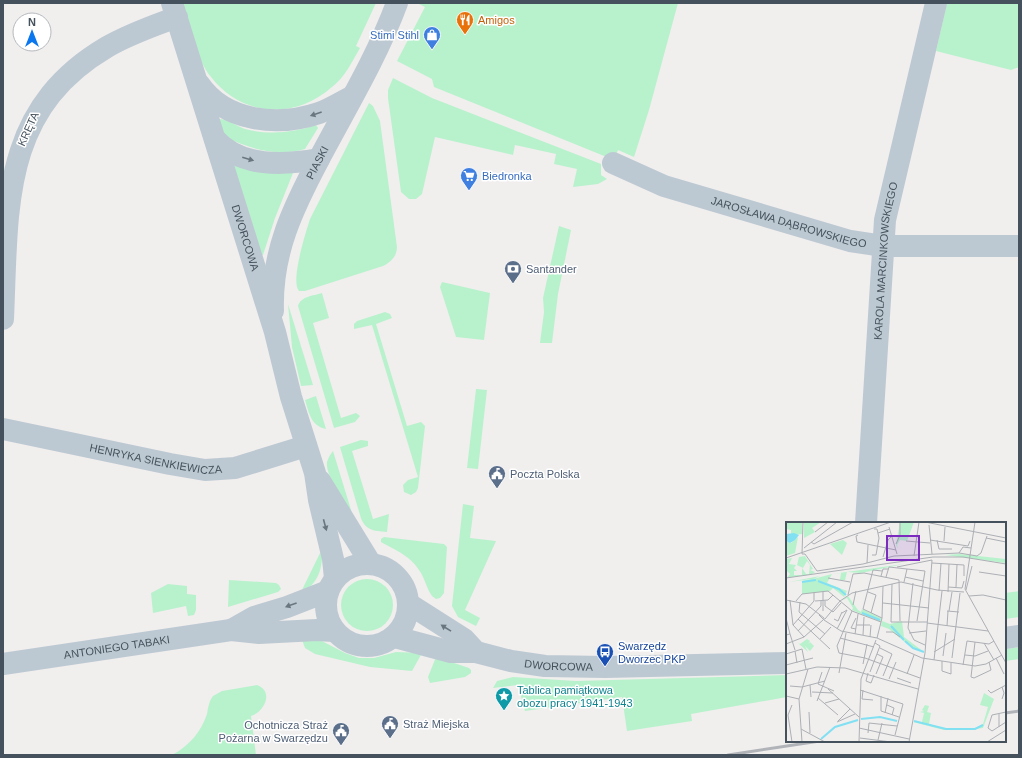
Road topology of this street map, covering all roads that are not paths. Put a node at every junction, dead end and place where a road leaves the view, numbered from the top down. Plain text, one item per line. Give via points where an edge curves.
1 (397, 3) edge
2 (936, 3) edge
3 (175, 10) edge
4 (196, 80) junction
5 (352, 97) junction
6 (215, 139) junction
7 (319, 159) junction
8 (613, 163) dead end
9 (883, 246) junction
10 (1019, 246) edge
11 (3, 319) edge
12 (275, 332) junction
13 (3, 429) edge
14 (306, 446) junction
15 (315, 474) junction
16 (866, 522) edge
17 (371, 564) junction
18 (331, 585) junction
19 (409, 604) junction
20 (231, 630) junction
21 (334, 632) junction
22 (1019, 636) edge
23 (395, 637) junction
24 (1006, 638) edge
25 (476, 652) junction
26 (786, 663) edge
27 (3, 664) edge

1 - 5 street, PIASKI
2 - 9 street, KAROLA MARCINKOWSKIEGO via 886,212
3 - 4 street, DWORCOWA
3 - 11 street, KRĘTA via 91,56 76,67 52,89 33,115 20,145 11,179
5 -> 4 street via 321,113 284,121 267,120 238,113 217,102
4 - 6 street, DWORCOWA
5 - 7 street, PIASKI
6 -> 7 street via 229,152 260,162 284,163
6 - 12 street, DWORCOWA
7 - 12 street, PIASKI via 294,207 283,238 275,282
8 - 9 street, JAROSŁAWA DĄBROWSKIEGO via 664,186 850,241
9 - 10 street, JAROSŁAWA DĄBROWSKIEGO
9 - 16 street, KAROLA MARCINKOWSKIEGO
12 - 14 street, DWORCOWA
13 - 14 street, HENRYKA SIENKIEWICZA via 205,470 235,468
14 - 15 street, DWORCOWA
15 - 17 street, DWORCOWA via 328,491
15 -> 18 street, DWORCOWA via 333,559
17 - 18 street via 357,565 346,570
17 - 19 street via 381,566 396,575
18 -> 20 street, ANTONIEGO TABAKI via 287,607 254,617
18 - 21 street via 326,608
19 - 23 street via 406,620
25 -> 19 street via 464,639
20 - 21 street, ANTONIEGO TABAKI via 259,633 317,630
20 - 27 street, ANTONIEGO TABAKI
21 - 23 street via 356,645 368,646
22 - 24 street
23 - 25 street, DWORCOWA via 451,652
25 - 26 street, DWORCOWA via 511,661 563,666

